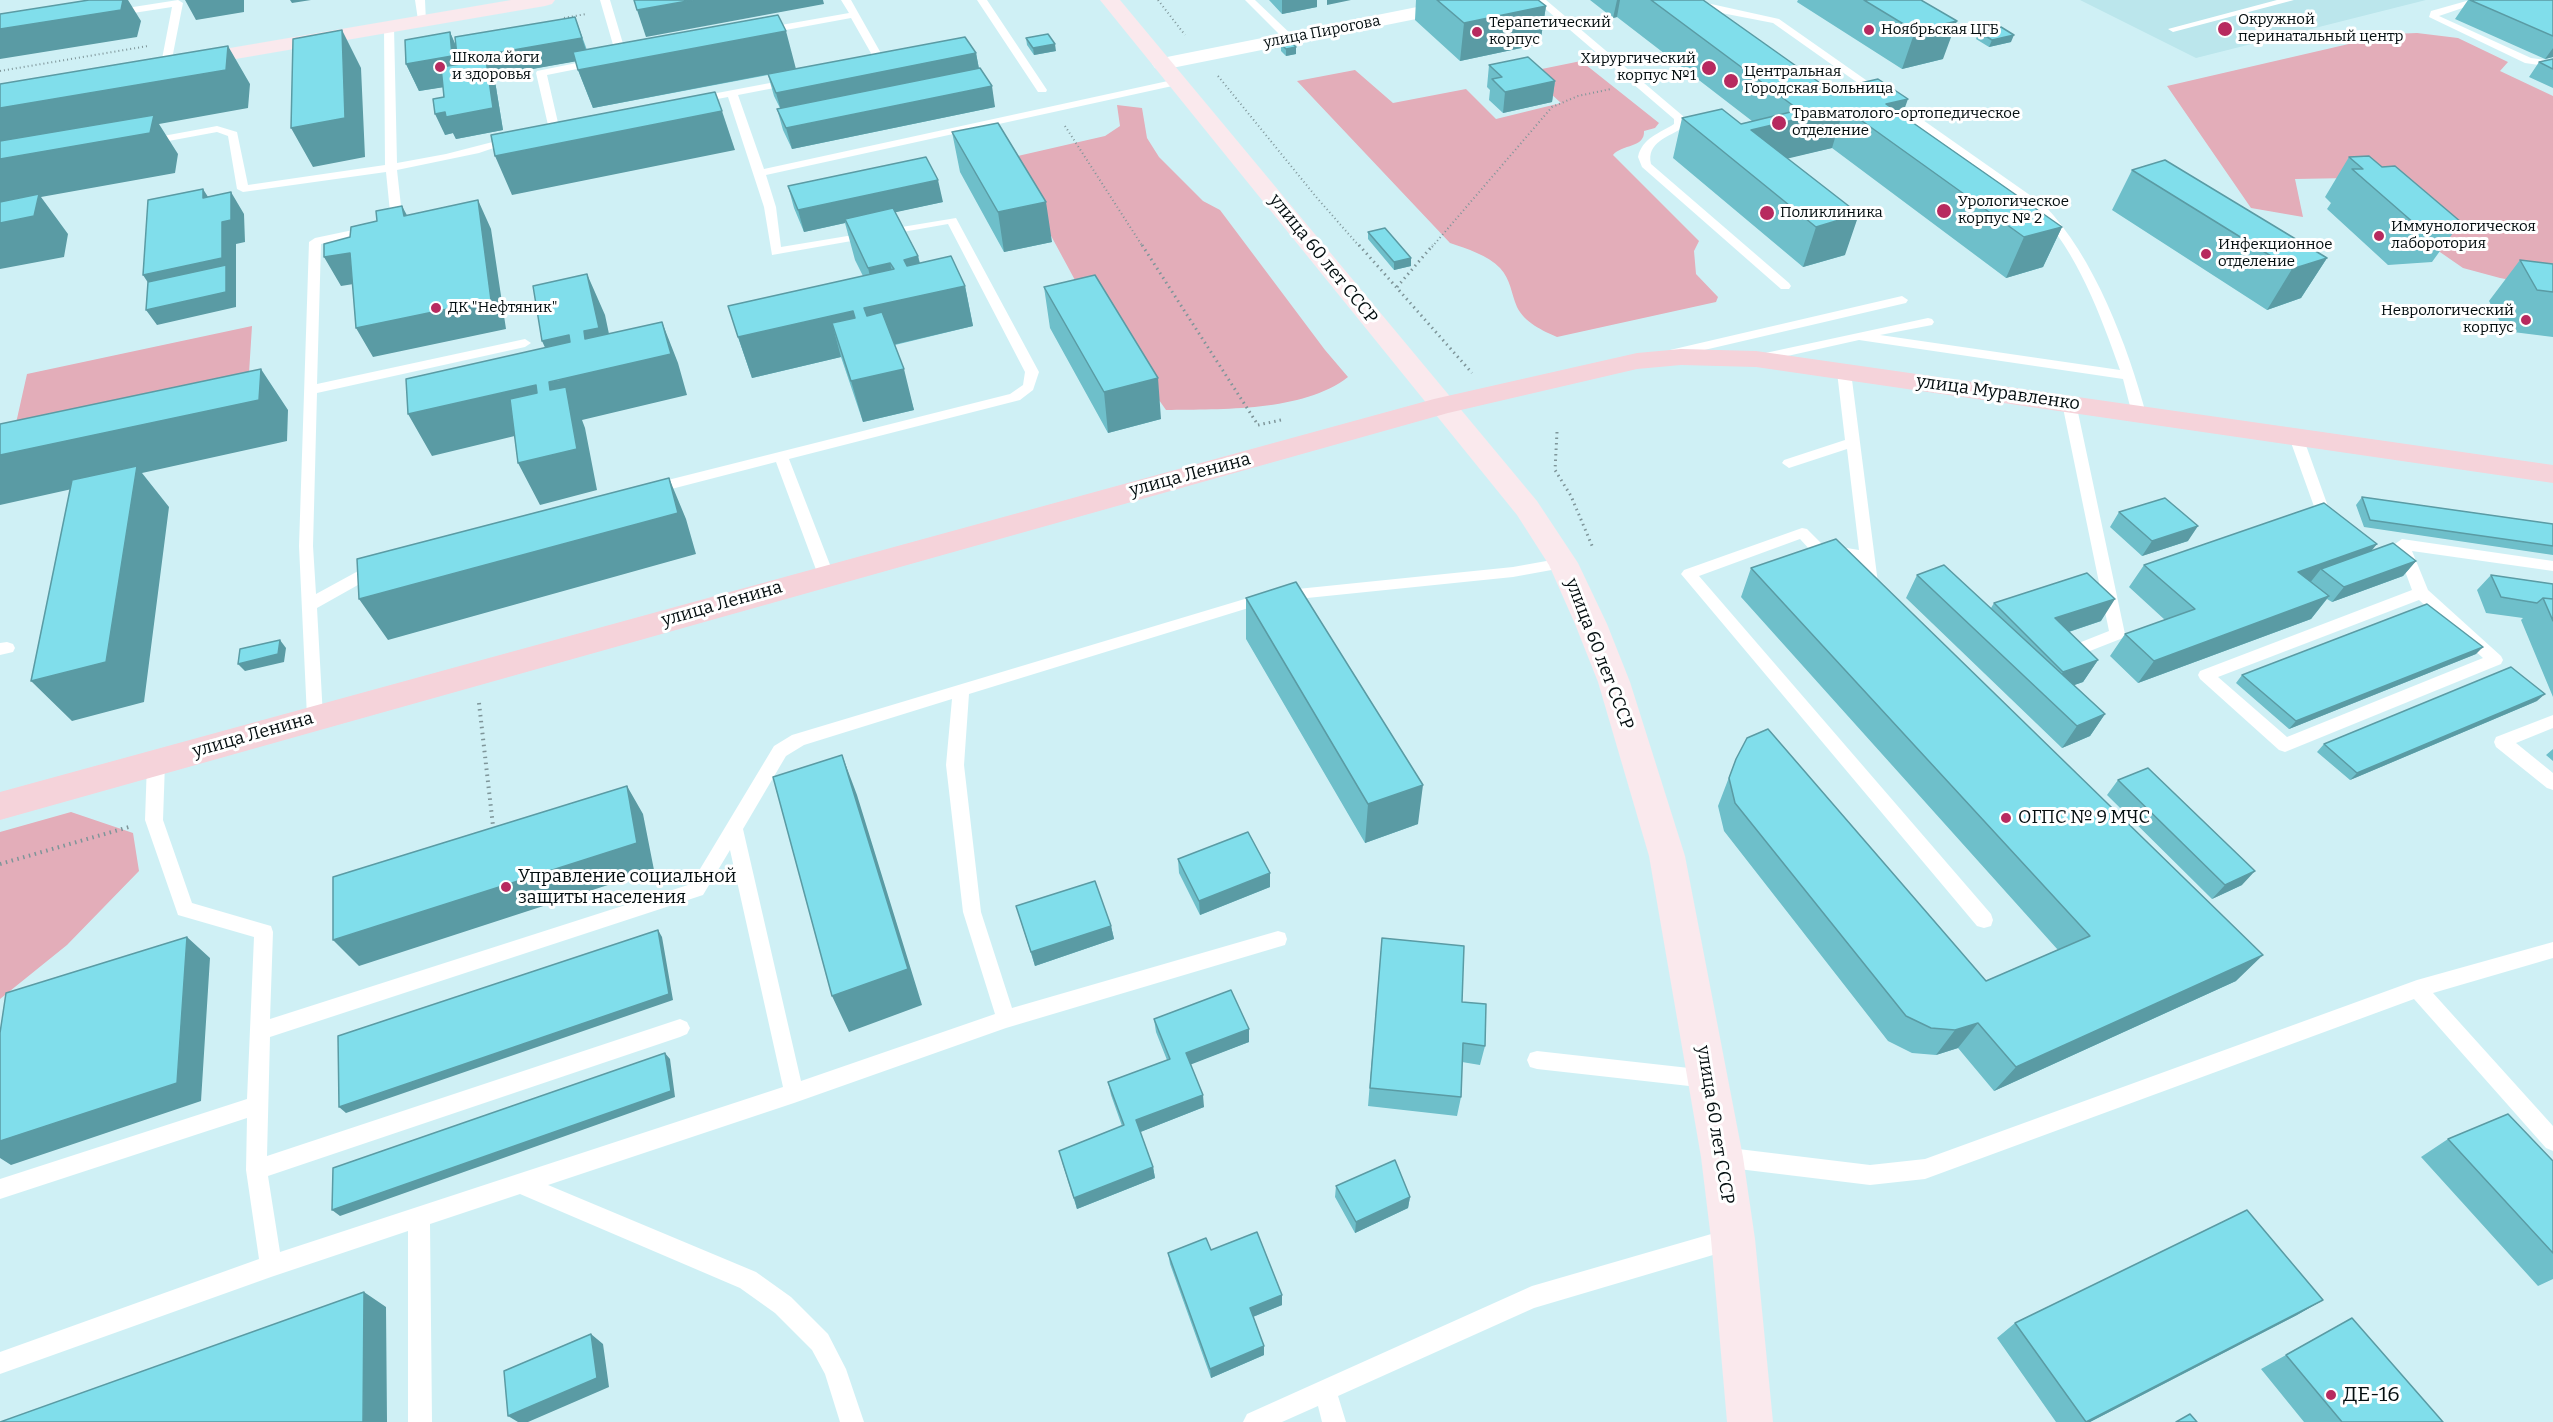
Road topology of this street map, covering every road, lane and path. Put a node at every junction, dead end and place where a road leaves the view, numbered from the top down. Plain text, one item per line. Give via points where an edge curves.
1 (420, 0) edge
2 (605, 0) edge
3 (846, 0) edge
4 (982, 0) edge
5 (1110, 0) edge
6 (1158, 0) edge
7 (1250, 0) edge
8 (1481, 0) edge
9 (1540, 0) edge
10 (1684, 0) edge
11 (2289, 0) edge
12 (2481, 0) edge
13 (532, 1) edge
14 (100, 15) edge
15 (854, 15) junction
16 (423, 20) junction
17 (389, 27) junction
18 (2173, 29) dead end
19 (750, 34) edge
20 (1290, 39) junction
21 (1202, 56) junction
22 (166, 64) junction
23 (2553, 64) edge
24 (144, 68) edge
25 (859, 69) edge
26 (1169, 73) junction
27 (801, 80) edge
28 (1639, 82) junction
29 (1042, 90) dead end
30 (732, 94) junction
31 (687, 102) edge
32 (1052, 107) junction
33 (137, 143) edge
34 (391, 166) junction
35 (760, 173) junction
36 (1397, 286) junction
37 (1785, 286) dead end
38 (1902, 300) dead end
39 (1928, 322) dead end
40 (1859, 336) junction
41 (525, 344) dead end
42 (1755, 359) junction
43 (1637, 361) junction
44 (1844, 372) junction
45 (1472, 374) dead end
46 (2130, 376) junction
47 (311, 390) junction
48 (2069, 404) junction
49 (1444, 405) junction
50 (2139, 414) junction
51 (1258, 425) dead end
52 (2296, 437) junction
53 (1852, 443) junction
54 (782, 456) junction
55 (1789, 463) dead end
56 (2553, 474) edge
57 (634, 494) edge
58 (2330, 531) edge
59 (1866, 556) junction
60 (388, 561) edge
61 (1563, 563) junction
62 (2553, 566) edge
63 (826, 575) junction
64 (2421, 593) junction
65 (1878, 598) edge
66 (309, 605) junction
67 (2072, 652) edge
68 (475, 672) junction
69 (960, 688) junction
70 (315, 717) junction
71 (2553, 721) edge
72 (156, 763) junction
73 (2553, 783) edge
74 (0, 806) edge
75 (154, 820) junction
76 (493, 826) edge
77 (734, 828) junction
78 (0, 864) edge
79 (1984, 920) dead end
80 (1278, 939) dead end
81 (2553, 950) edge
82 (2417, 989) junction
83 (1006, 1019) junction
84 (680, 1029) dead end
85 (260, 1031) junction
86 (1537, 1060) dead end
87 (1708, 1079) junction
88 (794, 1093) junction
89 (257, 1105) junction
90 (2553, 1141) edge
91 (1722, 1157) junction
92 (256, 1170) junction
93 (521, 1184) junction
94 (0, 1189) edge
95 (419, 1218) junction
96 (1733, 1239) junction
97 (271, 1266) junction
98 (0, 1363) edge
99 (1325, 1390) junction
100 (420, 1422) edge
101 (852, 1422) edge
102 (1255, 1422) edge
103 (1334, 1422) edge
104 (1750, 1422) edge

1 - 16 lane
2 - 34 lane via 628,56 541,73 559,126 491,146
3 - 15 lane
4 - 29 lane
5 - 26 main road, улица 60 лет СССР
6 - 21 path
7 - 20 lane
8 - 20 street, улица Пирогова
9 - 28 lane
10 - 46 lane via 1776,21 2040,207 2075,248
11 - 18 lane
12 - 23 lane via 2434,13 2434,17 2529,61
13 - 16 main road
14 - 22 lane via 178,3
15 - 19 lane
15 - 25 lane via 882,64
16 - 17 main road
17 - 22 main road via 224,60
17 - 34 lane
20 - 21 street, улица Пирогова
21 - 26 street, улица Пирогова
21 - 36 path via 1317,198
22 - 24 main road
26 - 32 lane
26 - 49 main road, улица 60 лет СССР
27 - 30 lane
28 - 36 path via 1578,96 1552,107
28 - 37 lane via 1679,118 1680,125 1645,148 1642,158 1646,165
30 - 31 lane
30 - 35 lane
32 - 35 lane
32 - 51 path
33 - 34 lane via 217,129 233,134 243,189
34 - 47 lane via 397,224 315,242
35 - 54 lane via 770,207 776,252 952,220 1032,372 1032,382 1015,397
36 - 45 path
38 - 43 lane
39 - 40 lane
40 - 42 lane
40 - 46 lane
41 - 47 lane
42 - 43 main road, улица Муравленко via 1681,357
42 - 44 main road, улица Муравленко
43 - 49 main road, улица Муравленко
44 - 48 main road, улица Муравленко
44 - 53 lane
46 - 50 lane
47 - 66 lane via 306,546
48 - 50 main road, улица Муравленко
48 - 67 lane via 2117,634
49 - 61 main road, улица 60 лет СССР via 1527,508
49 - 63 main road, улица Ленина
50 - 52 main road, улица Муравленко
52 - 56 main road, улица Муравленко
52 - 58 lane
53 - 55 lane
53 - 59 lane
54 - 57 lane
54 - 63 lane
59 - 65 lane via 1870,590
59 - 79 lane via 1817,548 1802,533 1689,574
60 - 66 lane
61 - 69 lane via 1513,572 1268,597
61 - 87 main road, улица 60 лет СССР via 1614,682 1664,845
62 - 64 lane via 2402,544
63 - 68 main road, улица Ленина
64 - 64 lane via 2335,626 2206,675 2284,745 2495,660
66 - 70 lane
68 - 70 main road, улица Ленина
68 - 76 path
69 - 77 lane via 798,740 780,751
69 - 83 lane via 955,765 972,912
70 - 72 main road, улица Ленина
71 - 73 lane via 2502,742
72 - 74 main road, улица Ленина
72 - 75 lane
75 - 78 path
75 - 85 lane via 185,909 264,932
77 - 85 lane via 697,890
77 - 88 lane
80 - 83 lane
81 - 82 lane
82 - 90 lane
82 - 91 lane via 1926,1169 1870,1175
83 - 88 lane
84 - 92 lane
85 - 89 lane
86 - 87 lane
87 - 91 main road, улица 60 лет СССР
88 - 93 lane
89 - 92 lane
89 - 94 lane
91 - 96 main road, улица 60 лет СССР
92 - 97 lane
93 - 95 lane
93 - 101 lane via 748,1280 783,1305 820,1342 835,1369
95 - 97 lane
95 - 100 lane
96 - 99 lane via 1532,1297
96 - 104 main road, улица 60 лет СССР
97 - 98 lane
99 - 102 lane
99 - 103 lane

